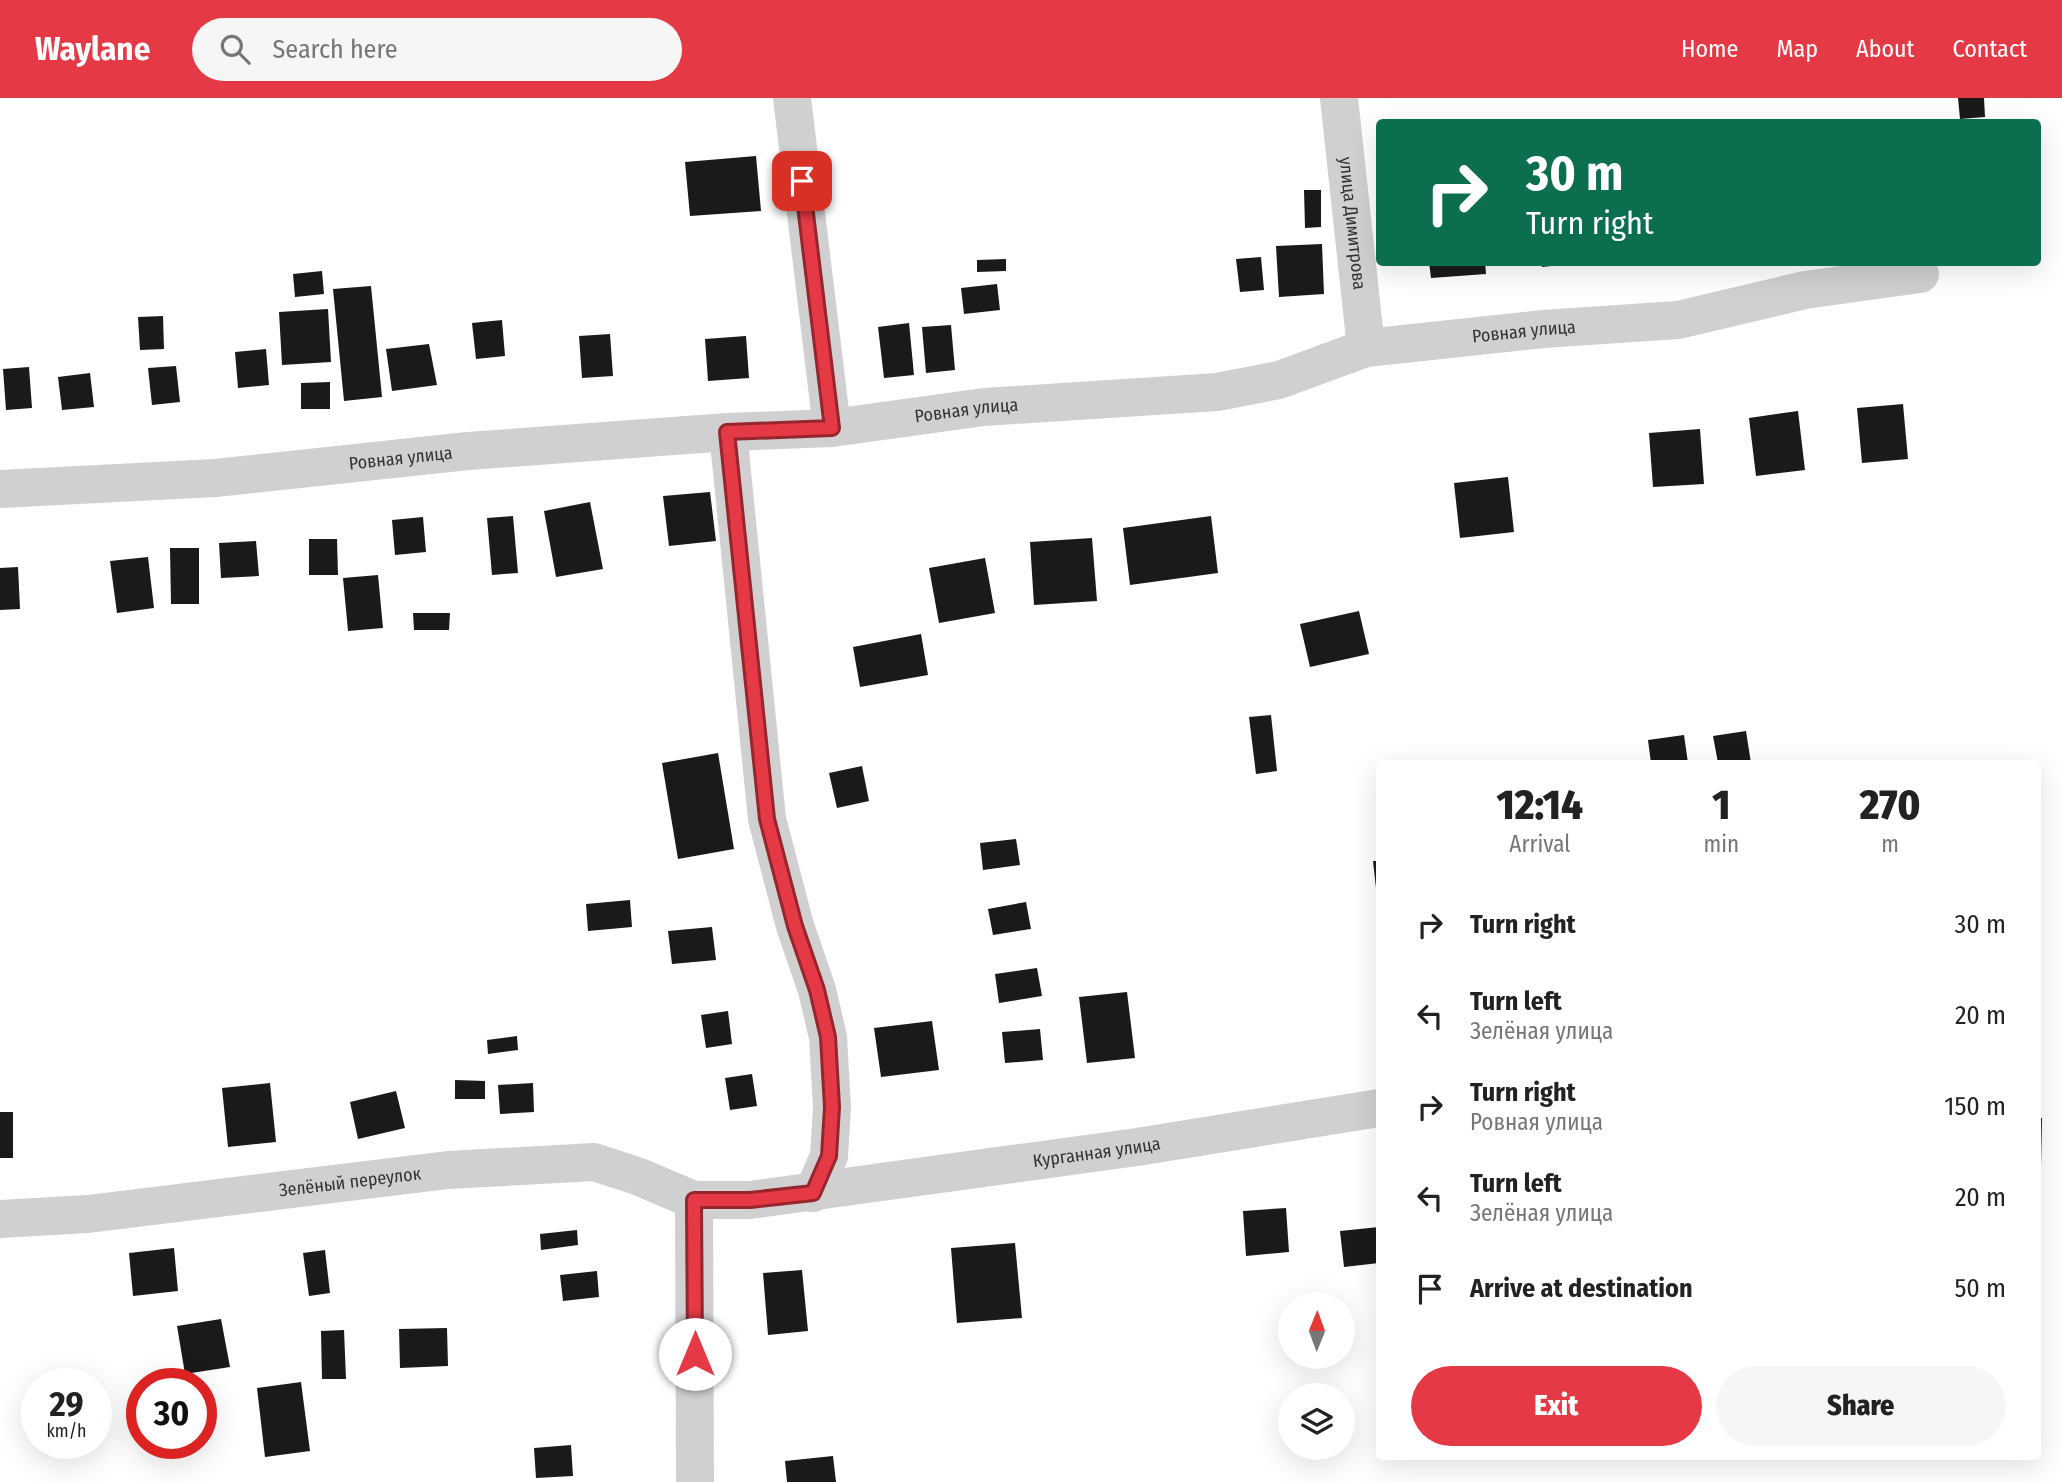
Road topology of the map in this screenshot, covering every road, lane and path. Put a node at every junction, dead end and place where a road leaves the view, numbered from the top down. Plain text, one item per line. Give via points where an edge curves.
1 (792, 98) edge
2 (1339, 98) edge
3 (1920, 274) dead end
4 (1366, 348) junction
5 (832, 428) junction
6 (727, 432) junction
7 (0, 489) edge
8 (1376, 1108) edge
9 (813, 1193) junction
10 (694, 1200) junction
11 (0, 1219) edge
12 (695, 1482) edge

1 - 5 street
2 - 4 street, улица Димитрова
3 - 4 street, Ровная улица via 1805,290 1678,320
4 - 5 street, Ровная улица via 1279,380 1217,392 984,407
5 - 6 street, Ровная улица
6 - 7 street, Ровная улица via 468,451 215,478
6 - 9 street via 767,819 828,1037 829,1156
8 - 9 street, Курганная улица
9 - 10 street, Курганная улица
10 - 11 street, Зелёный переулок via 594,1162 448,1170 88,1214
10 - 12 street

